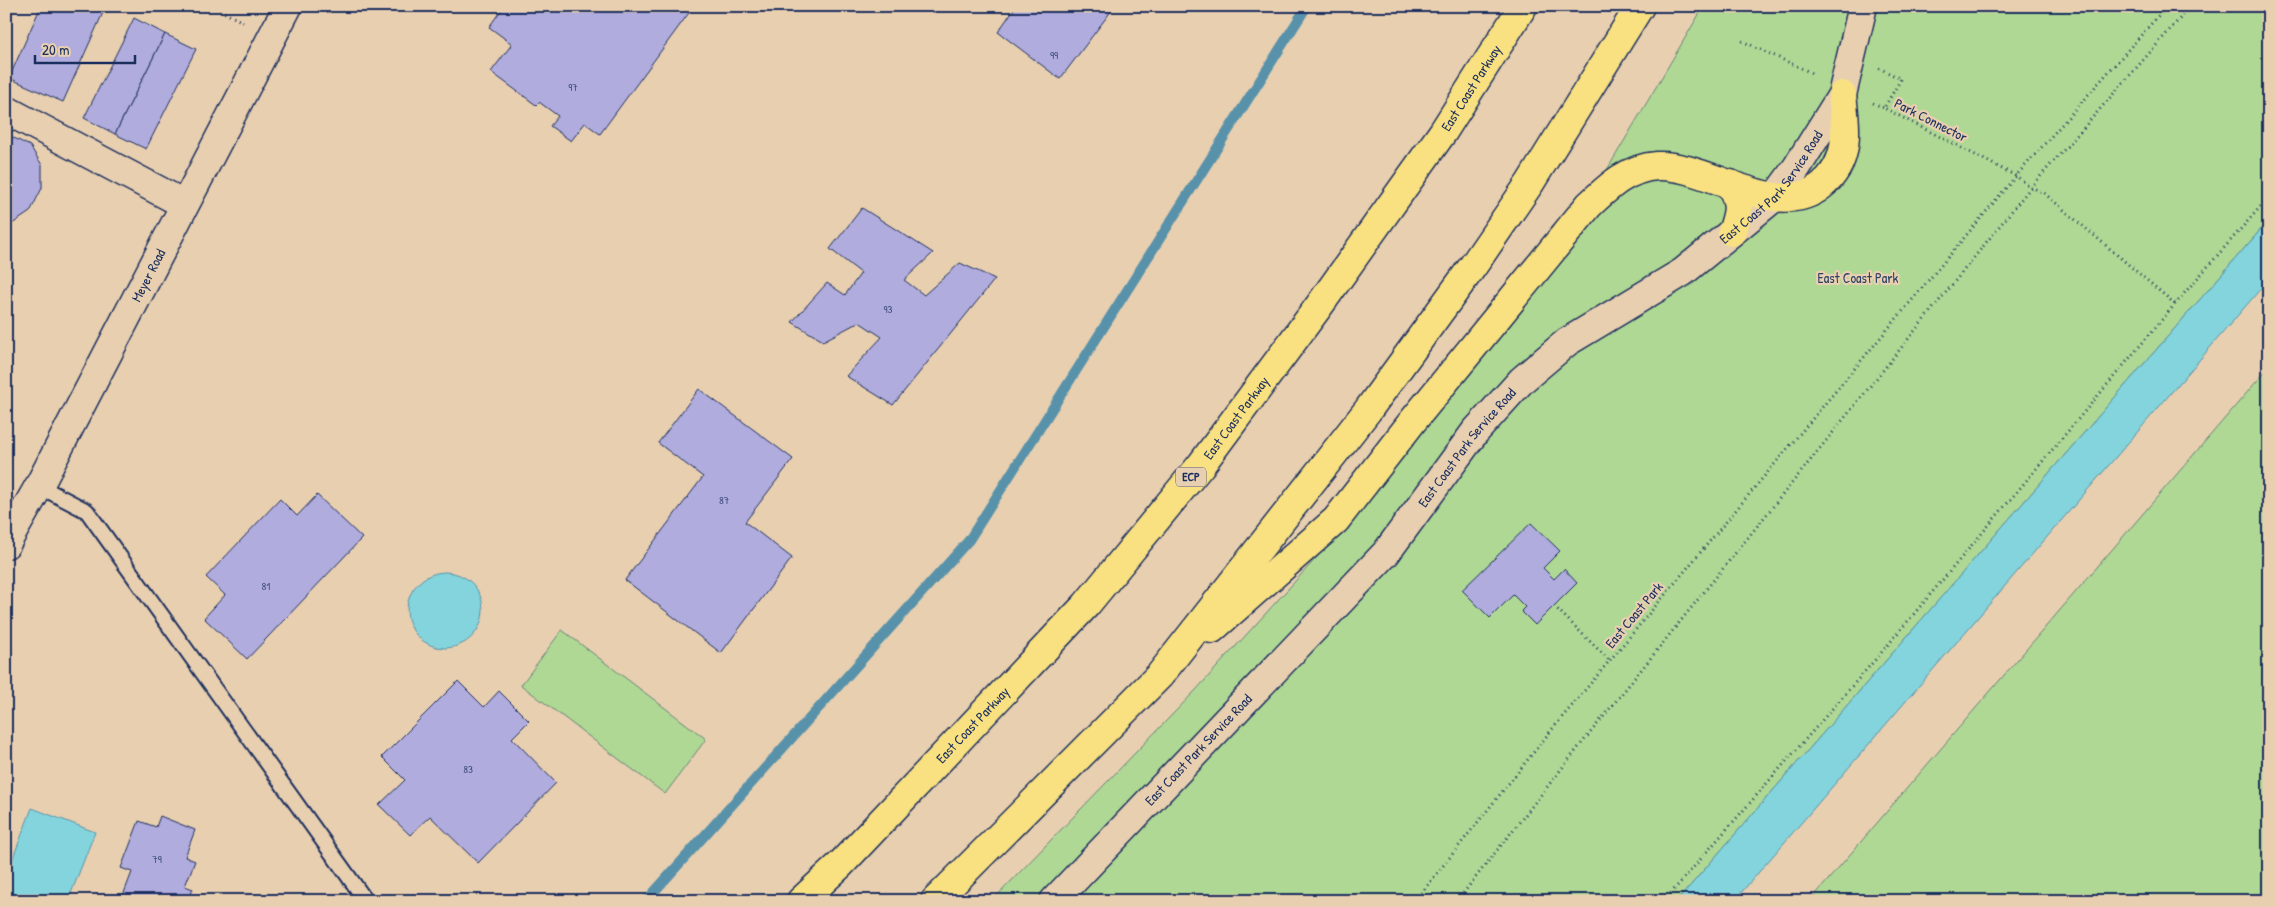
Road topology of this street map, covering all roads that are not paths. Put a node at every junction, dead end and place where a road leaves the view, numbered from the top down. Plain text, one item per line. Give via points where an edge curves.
1 (1523, 6) edge
2 (1640, 6) edge
3 (1863, 6) edge
4 (286, 7) edge
5 (1843, 91) junction
6 (6, 110) edge
7 (1730, 184) junction
8 (1776, 196) junction
9 (184, 204) junction
10 (1732, 232) junction
11 (39, 486) junction
12 (6, 544) edge
13 (1160, 675) junction
14 (366, 901) edge
15 (801, 901) edge
16 (935, 901) edge
17 (1054, 901) edge

1 - 15 highway, East Coast Parkway / ECP via 1443,132 1201,465 1086,605 848,857
2 - 13 highway via 1530,183 1473,266 1368,410
3 - 5 street, East Coast Park Service Road
4 - 9 street, Meyer Road
5 - 8 street, East Coast Park Service Road
5 - 8 highway via 1846,128 1839,167 1829,180 1805,196
6 - 9 street
7 - 8 highway
7 - 10 highway via 1739,212
7 - 13 highway via 1682,168 1658,166 1635,170 1611,184 1589,205 1336,520
8 - 10 street, East Coast Park Service Road
9 - 11 street, Meyer Road
10 - 17 street, East Coast Park Service Road via 1683,272 1567,342 1522,380 1475,432 1386,553
11 - 12 street, Meyer Road
11 - 14 lane via 87,511
13 - 16 highway

